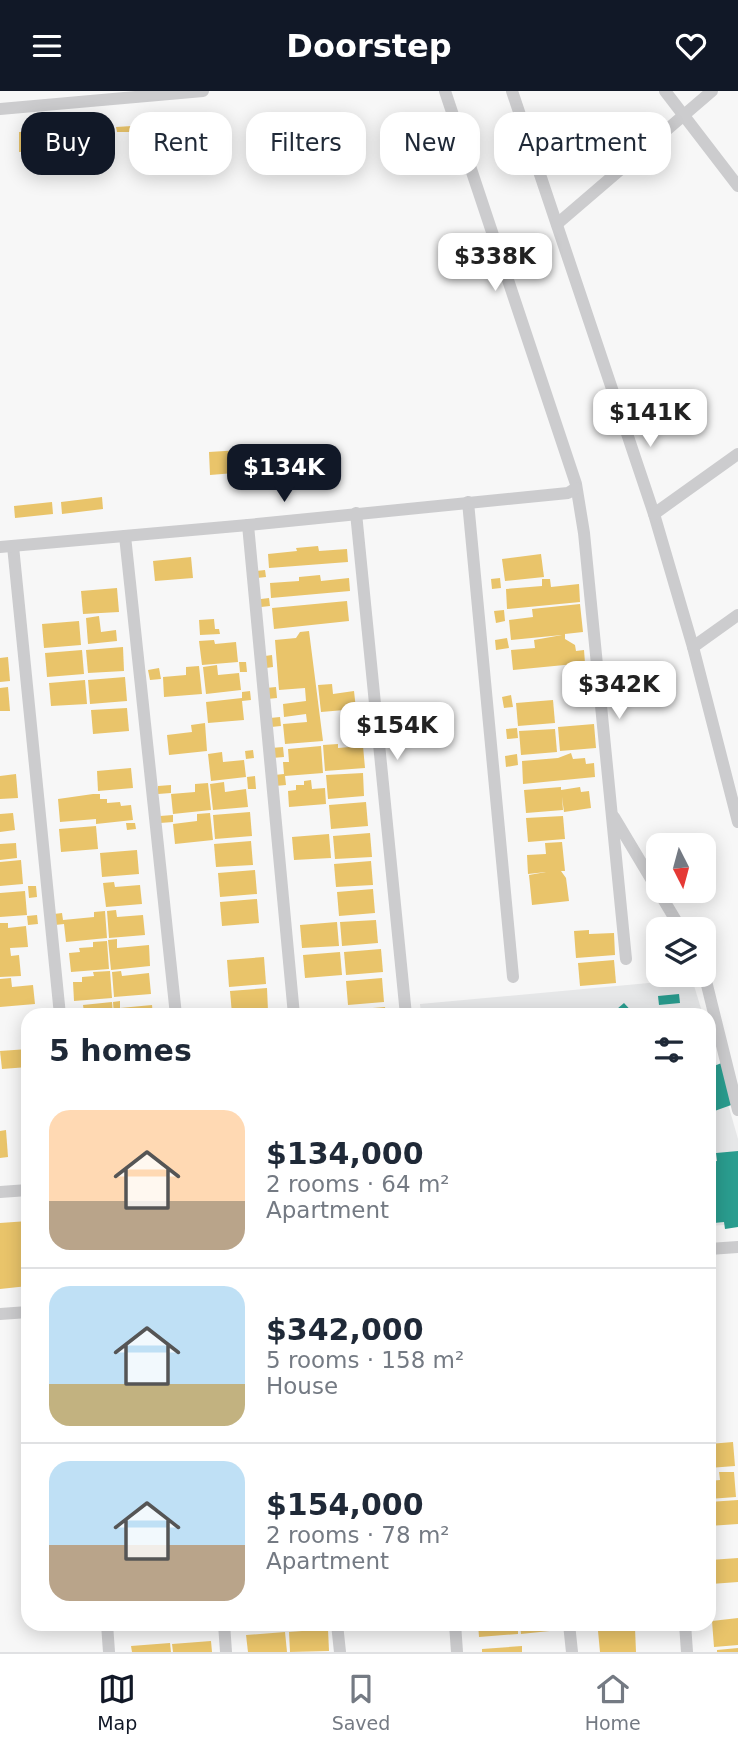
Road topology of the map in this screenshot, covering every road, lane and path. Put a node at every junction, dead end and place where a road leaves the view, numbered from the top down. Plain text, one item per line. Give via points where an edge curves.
1 (203, 91) edge
2 (444, 91) edge
3 (512, 91) edge
4 (665, 91) edge
5 (712, 91) edge
6 (92, 96) edge
7 (0, 109) edge
8 (684, 116) junction
9 (738, 186) edge
10 (557, 224) junction
11 (738, 454) edge
12 (576, 488) junction
13 (468, 502) junction
14 (356, 513) junction
15 (654, 514) junction
16 (248, 525) junction
17 (125, 536) junction
18 (7, 546) edge
19 (738, 615) edge
20 (693, 647) junction
21 (733, 779) edge
22 (612, 814) junction
23 (738, 822) edge
24 (674, 917) edge
25 (626, 959) dead end
26 (513, 977) dead end
27 (707, 987) edge
28 (59, 1008) edge
29 (175, 1008) edge
30 (293, 1008) edge
31 (405, 1008) edge
32 (713, 1008) edge
33 (716, 1021) edge
34 (738, 1110) edge
35 (21, 1190) edge
36 (0, 1192) edge
37 (738, 1247) edge
38 (716, 1249) edge
39 (21, 1312) edge
40 (0, 1314) edge
41 (108, 1631) edge
42 (224, 1631) edge
43 (338, 1631) edge
44 (456, 1631) edge
45 (570, 1631) edge
46 (686, 1631) edge
47 (109, 1652) edge
48 (226, 1652) edge
49 (340, 1652) edge
50 (457, 1652) edge
51 (572, 1652) edge
52 (687, 1652) edge

1 - 6 street
2 - 12 street
3 - 10 street
4 - 8 street
5 - 8 street
6 - 7 street
8 - 9 street
8 - 10 street
10 - 15 street
11 - 15 street
12 - 13 street via 568,493
12 - 22 street
13 - 14 street
13 - 26 street
14 - 16 street
14 - 31 street
15 - 20 street
16 - 17 street
16 - 30 street
17 - 18 street
17 - 29 street
18 - 28 street
19 - 20 street
20 - 21 street
21 - 23 street
22 - 24 street
22 - 25 street
27 - 32 street
33 - 34 street
35 - 36 street
37 - 38 street
39 - 40 street
41 - 47 street
42 - 48 street
43 - 49 street
44 - 50 street
45 - 51 street
46 - 52 street

